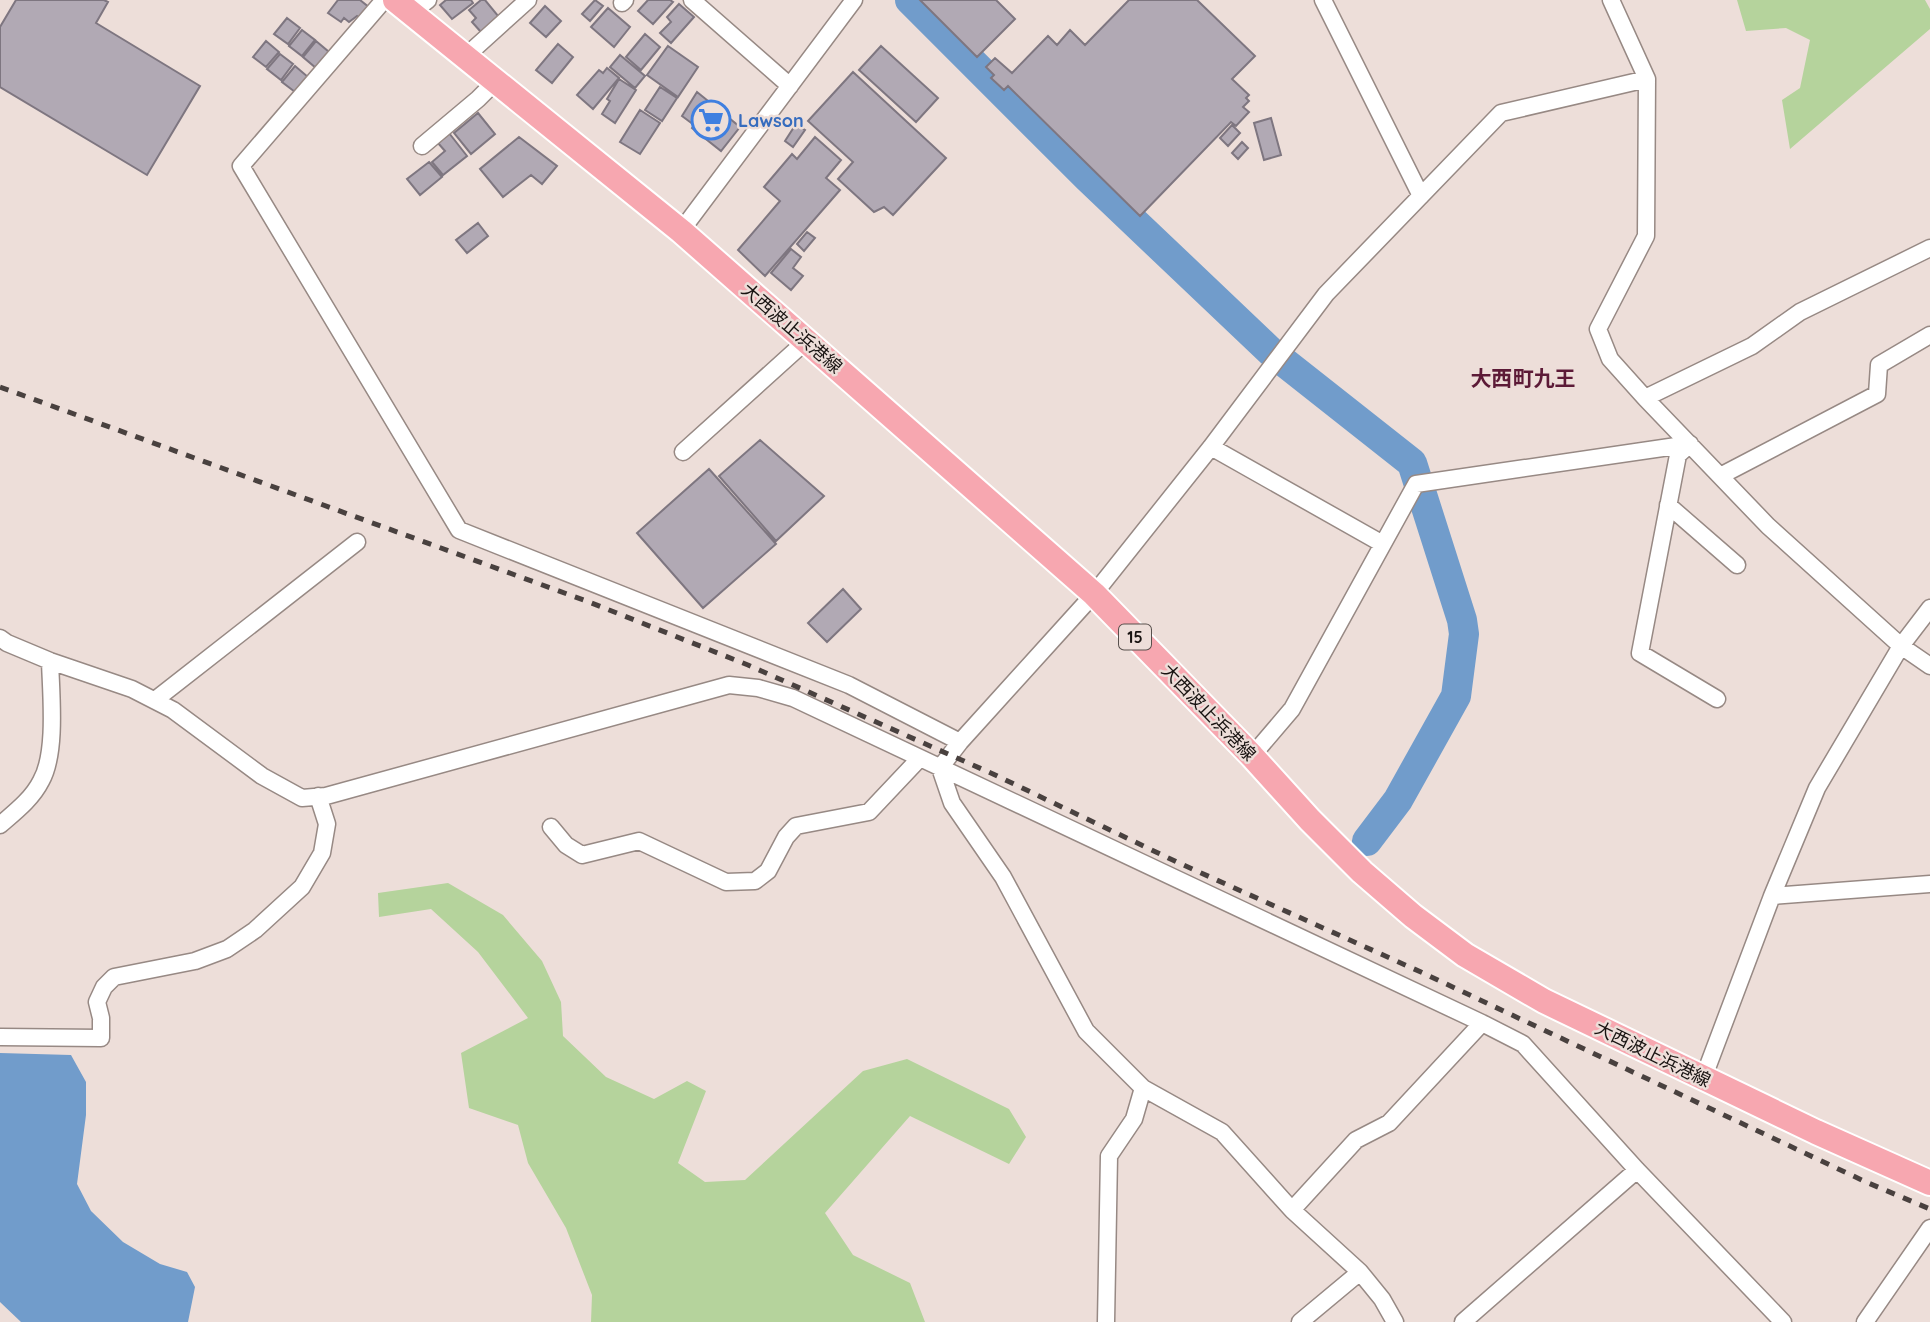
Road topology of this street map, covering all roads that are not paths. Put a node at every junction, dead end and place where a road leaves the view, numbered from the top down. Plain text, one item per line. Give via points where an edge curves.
1 (384, 0) edge
2 (528, 0) edge
3 (853, 0) edge
4 (1323, 0) edge
5 (1611, 0) edge
6 (703, 3) edge
7 (411, 5) edge
8 (466, 56) junction
9 (1647, 79) junction
10 (496, 81) junction
11 (790, 86) junction
12 (422, 146) dead end
13 (1421, 197) junction
14 (681, 231) junction
15 (1930, 248) edge
16 (1930, 335) edge
17 (806, 341) junction
18 (1645, 398) junction
19 (1690, 444) junction
20 (1211, 447) junction
21 (683, 452) dead end
22 (1721, 475) junction
23 (1668, 505) junction
24 (357, 542) dead end
25 (1381, 543) junction
26 (1737, 565) dead end
27 (1094, 594) junction
28 (1930, 608) edge
29 (0, 638) edge
30 (1900, 646) junction
31 (50, 661) junction
32 (1930, 666) edge
33 (1717, 699) dead end
34 (155, 700) junction
35 (960, 742) junction
36 (1252, 756) junction
37 (920, 758) junction
38 (940, 768) junction
39 (318, 796) junction
40 (0, 825) edge
41 (551, 827) dead end
42 (1930, 884) edge
43 (1772, 896) junction
44 (1482, 1023) junction
45 (0, 1037) edge
46 (1703, 1079) junction
47 (1143, 1088) junction
48 (1637, 1170) junction
49 (1930, 1183) edge
50 (1292, 1210) junction
51 (1930, 1228) edge
52 (1360, 1272) junction
53 (1106, 1322) edge
54 (1300, 1322) edge
55 (1395, 1322) edge
56 (1463, 1322) edge
57 (1783, 1322) edge
58 (1865, 1322) edge

1 - 35 street via 241,166 459,530 849,685
2 - 8 street
3 - 11 street
4 - 13 street
5 - 9 street
6 - 11 street
7 - 8 main road, 大西波止浜港線 / 15
8 - 10 main road, 大西波止浜港線 / 15
9 - 13 street via 1501,113
9 - 18 street via 1646,236 1598,329 1610,359
10 - 12 street
10 - 14 main road, 大西波止浜港線 / 15
11 - 14 street
13 - 20 street via 1326,295
14 - 17 main road, 大西波止浜港線 / 15
15 - 18 street via 1800,312 1752,346
16 - 22 street via 1878,365 1877,394
17 - 21 street
17 - 27 main road, 大西波止浜港線 / 15
18 - 19 street
19 - 22 street
19 - 23 street via 1678,455
19 - 25 street via 1416,484
20 - 25 street
20 - 27 street
22 - 30 street via 1768,526
23 - 26 street
23 - 33 street via 1640,653
24 - 34 street
25 - 36 street via 1292,709
27 - 35 street
27 - 36 main road, 大西波止浜港線 / 15
28 - 30 street
29 - 31 street
30 - 32 street
30 - 43 street via 1817,788
31 - 34 street
31 - 40 street via 51,741 43,780
34 - 39 street via 262,776 302,798
35 - 38 street
36 - 46 main road, 大西波止浜港線 / 15 via 1362,872 1465,955 1544,1001
37 - 38 street
37 - 39 street via 793,698 729,685
37 - 41 street via 869,812 796,826 768,871 755,881 726,882 639,841 582,855
38 - 44 street
38 - 47 street via 952,803 1003,877 1086,1031
39 - 45 street via 327,824 322,853 302,887 255,930 227,950 195,961 114,977 97,1002 101,1038
42 - 43 street
43 - 46 street
44 - 48 street via 1523,1044
44 - 50 street via 1389,1123 1356,1140
46 - 49 main road, 大西波止浜港線 / 15
47 - 50 street via 1222,1132
47 - 53 street via 1135,1119 1109,1156
48 - 56 street
48 - 57 street
50 - 52 street
51 - 58 street
52 - 54 street
52 - 55 street

